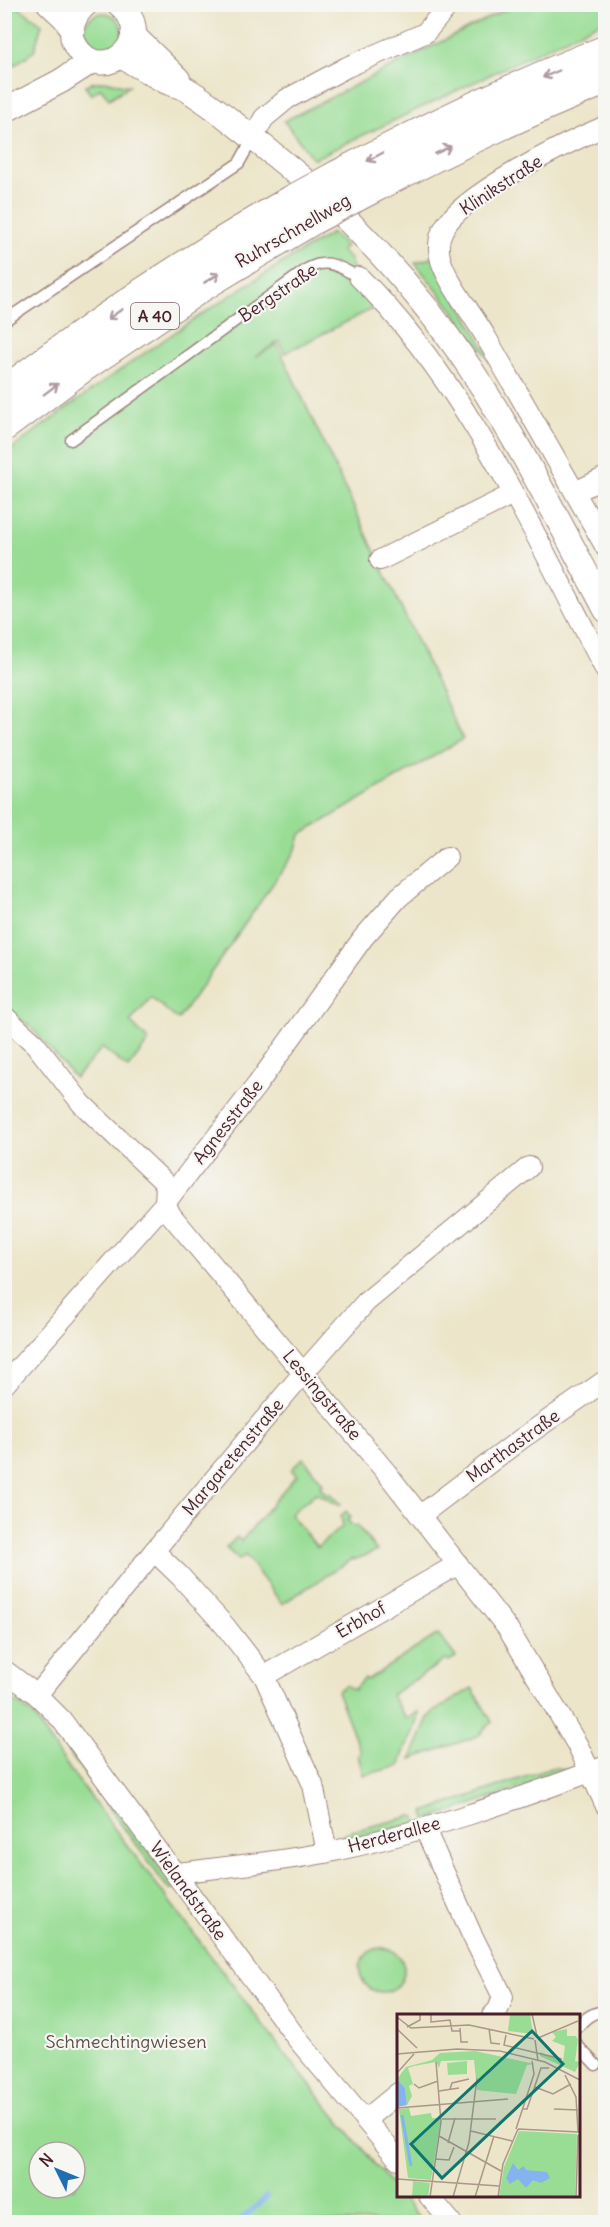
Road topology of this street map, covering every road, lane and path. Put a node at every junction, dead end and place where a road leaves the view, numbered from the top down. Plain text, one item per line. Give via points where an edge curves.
1 (47, 4) edge
2 (86, 4) edge
3 (452, 4) edge
4 (128, 14) edge
5 (72, 36) junction
6 (606, 52) edge
7 (121, 56) junction
8 (92, 61) junction
9 (606, 78) edge
10 (184, 88) junction
11 (8, 109) edge
12 (606, 126) edge
13 (253, 138) junction
14 (345, 187) junction
15 (303, 210) junction
16 (359, 277) joint
17 (4, 321) edge
18 (4, 394) edge
19 (4, 424) edge
20 (71, 440) dead end
21 (606, 477) edge
22 (575, 492) junction
23 (513, 494) junction
24 (606, 549) edge
25 (380, 560) dead end
26 (606, 610) edge
27 (606, 671) edge
28 (447, 857) dead end
29 (4, 1016) edge
30 (529, 1167) dead end
31 (165, 1203) junction
32 (304, 1372) junction
33 (606, 1380) edge
34 (4, 1384) edge
35 (421, 1515) junction
36 (154, 1551) junction
37 (458, 1564) junction
38 (4, 1670) edge
39 (264, 1676) junction
40 (37, 1695) junction
41 (597, 1769) edge
42 (606, 1806) edge
43 (425, 1829) junction
44 (327, 1852) junction
45 (175, 1873) junction
46 (606, 2011) edge
47 (494, 2014) edge
48 (580, 2025) edge
49 (580, 2047) edge
50 (596, 2065) dead end
51 (397, 2095) edge
52 (365, 2120) junction
53 (397, 2157) edge
54 (430, 2197) edge
55 (451, 2223) edge

1 - 5 street via 63,19
2 - 5 street via 75,16
3 - 13 street via 425,33 287,99 264,118
4 - 7 street via 129,48
4 - 10 street
5 - 8 street via 82,55
5 - 11 street via 60,62
6 -> 14 highway, Ruhrschnellweg / A 40 via 489,101
7 - 8 street via 110,62
7 - 10 street
8 - 11 street
14 -> 9 highway, Ruhrschnellweg / A 40 via 426,158
10 - 13 street
12 - 22 street, Klinikstraße via 524,167 459,209 442,231 439,246 446,274 475,317
13 - 17 lane via 239,163
13 - 26 street via 362,234 432,316 469,366 521,450
14 - 15 highway, Ruhrschnellweg / A 40, bridge
15 -> 18 highway, Ruhrschnellweg / A 40 via 229,240
19 -> 15 highway, Ruhrschnellweg / A 40
16 - 20 lane, Bergstraße via 328,262 307,269
16 - 23 street, Bergstraße via 444,380
21 - 22 street
22 - 24 street
23 - 25 street
23 - 27 street, Bergstraße
28 - 31 street, Agnesstraße via 399,897 363,938 257,1085
29 - 31 street, Lessingstraße via 35,1044 82,1104 166,1184
30 - 32 street, Margaretenstraße via 366,1302
31 - 32 street, Lessingstraße
31 - 34 street, Agnesstraße
32 - 35 street, Lessingstraße
32 - 36 street, Margaretenstraße
33 - 35 street, Marthastraße via 521,1438
35 - 37 street, Lessingstraße
36 - 39 street via 217,1617
36 - 40 street, Margaretenstraße
37 - 39 street, Erbhof
37 - 41 street, Lessingstraße via 508,1629 578,1746
38 - 40 street, Wielandstraße
39 - 44 street via 313,1785
40 - 45 street, Wielandstraße via 61,1719
41 - 42 street, Lessingstraße
41 - 43 street, Herderallee
43 - 44 street, Herderallee
43 - 47 street via 503,1997
44 - 45 street, Herderallee
45 - 52 street, Wielandstraße via 298,2040
46 - 48 lane via 596,2012
49 - 50 lane
51 - 52 street
52 - 53 street, Wielandstraße
54 - 55 street

